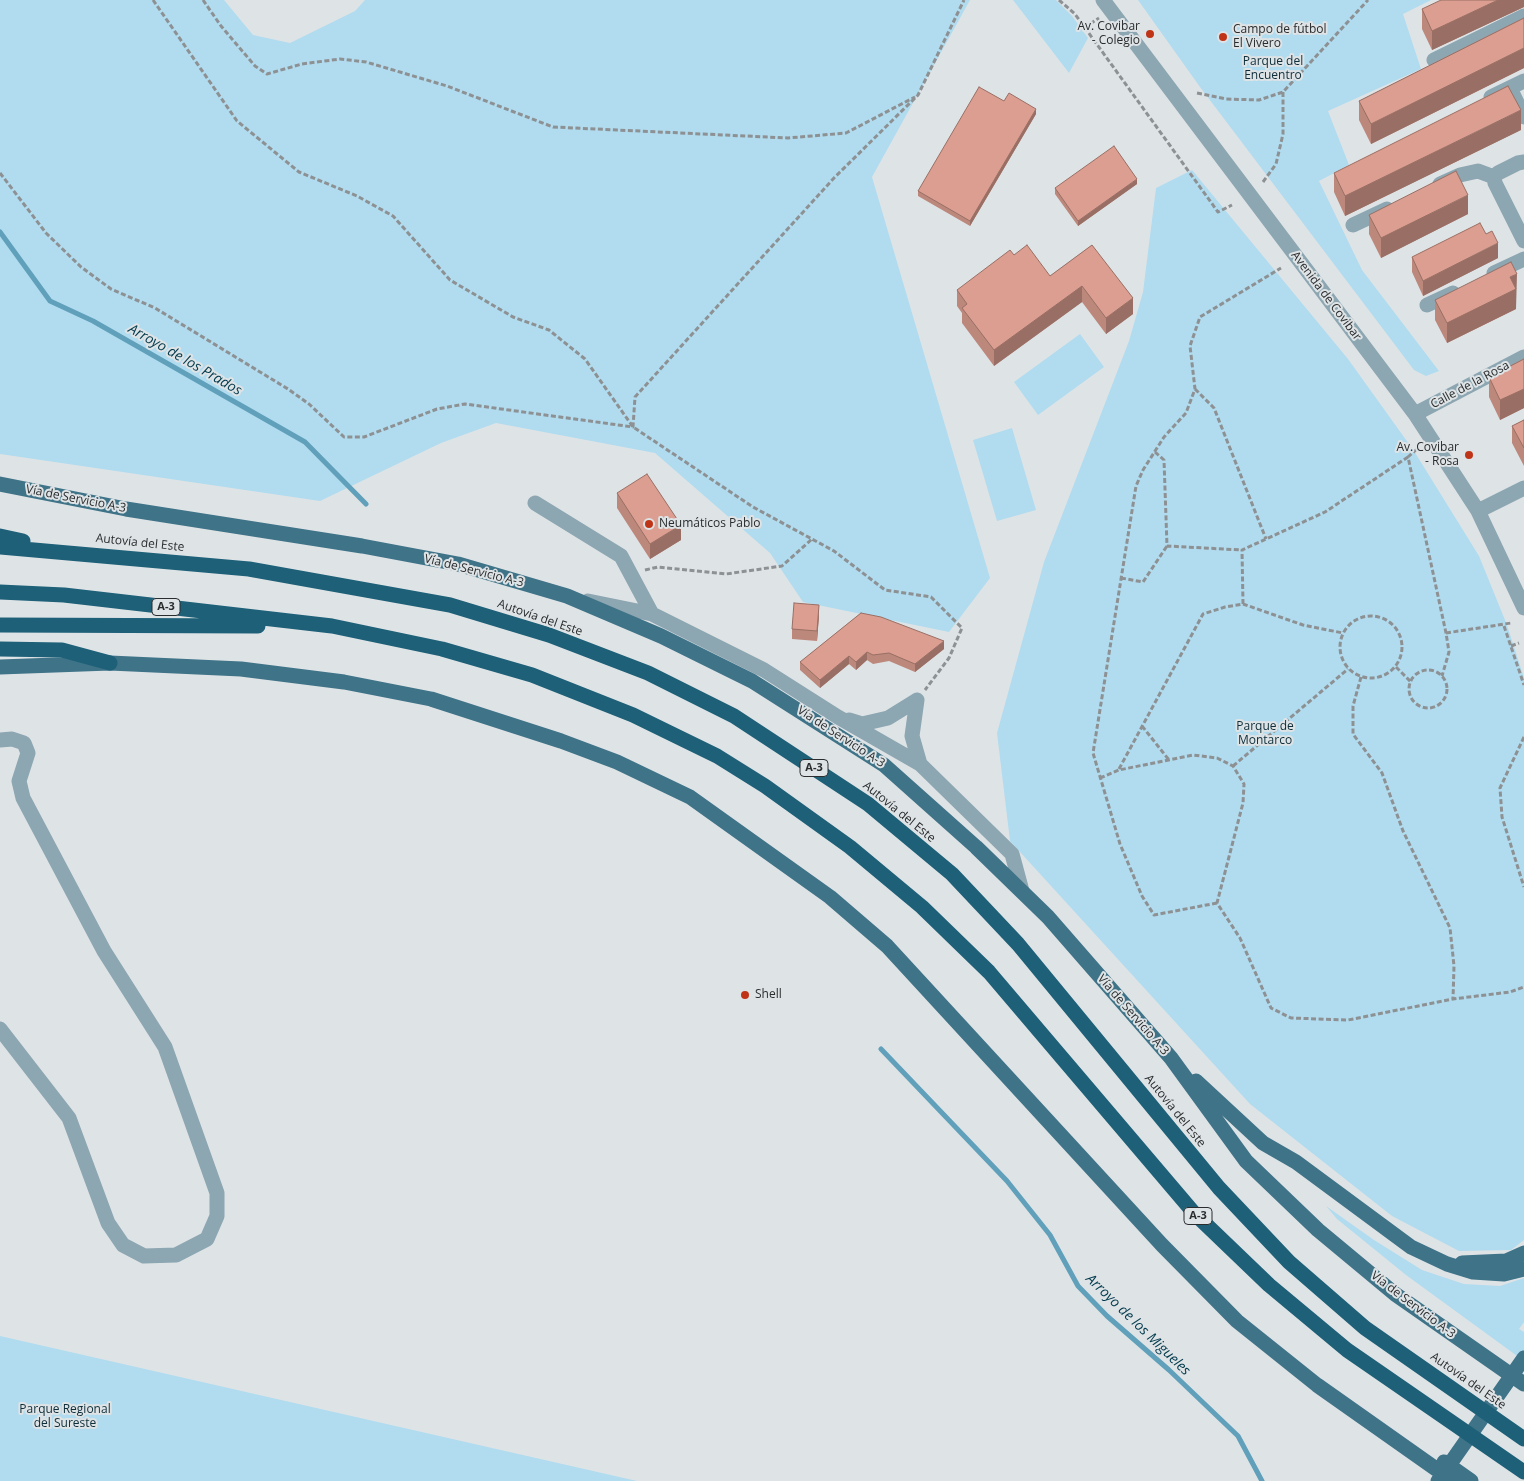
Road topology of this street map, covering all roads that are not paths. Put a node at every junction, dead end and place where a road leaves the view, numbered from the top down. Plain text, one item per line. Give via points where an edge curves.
1 (1103, 0) edge
2 (1524, 16) edge
3 (1434, 60) dead end
4 (1524, 81) edge
5 (1510, 88) junction
6 (1476, 105) edge
7 (1524, 117) edge
8 (1524, 162) edge
9 (1494, 177) junction
10 (1424, 192) edge
11 (1397, 204) edge
12 (1352, 225) dead end
13 (1524, 241) edge
14 (1524, 259) edge
15 (1427, 305) dead end
16 (1524, 357) edge
17 (1416, 414) junction
18 (0, 484) edge
19 (1524, 488) edge
20 (535, 503) dead end
21 (1478, 511) junction
22 (0, 536) edge
23 (0, 547) edge
24 (66, 551) junction
25 (0, 592) edge
26 (567, 596) junction
27 (1524, 608) edge
28 (652, 614) junction
29 (0, 625) edge
30 (332, 626) junction
31 (0, 649) edge
32 (110, 663) junction
33 (0, 667) edge
34 (838, 717) junction
35 (0, 740) edge
36 (920, 764) junction
37 (1022, 891) junction
38 (0, 1029) edge
39 (1171, 1058) junction
40 (1524, 1253) edge
41 (1447, 1264) junction
42 (1524, 1268) edge
43 (1524, 1358) edge
44 (1524, 1384) edge
45 (1390, 1435) junction
46 (1524, 1439) edge
47 (1524, 1472) edge
48 (1438, 1481) edge
49 (1453, 1481) edge
50 (1471, 1481) edge

1 - 17 street, Avenida de Covibar
2 - 3 street
4 - 5 street
5 - 6 street
5 - 7 street
8 - 9 street
9 - 10 street via 1478,171 1460,175
9 - 13 street
11 - 12 street
14 - 15 street
16 - 17 street, Calle de la Rosa
17 - 21 street, Avenida de Covibar
18 - 26 main road, Vía de Servicio A-3 via 126,509 458,564
19 - 21 street
20 - 28 street via 621,556
21 - 27 street, Avenida de Covibar
22 - 24 highway
23 - 24 highway, Autovía del Este / A-3
24 - 46 highway, Autovía del Este / A-3 via 249,569 450,605 549,635 648,673 734,716 868,804 952,874 1018,944 1219,1188 1289,1262 1366,1328
25 - 30 highway, A-3 via 64,595
26 - 28 street
26 - 37 main road, Vía de Servicio A-3 via 661,636 752,681 884,765
28 - 34 street via 764,670
29 - 30 highway
30 - 47 highway, A-3 via 442,649 532,675 633,715 717,756 765,786 850,847 922,907 988,972 1194,1213 1269,1285 1347,1350
31 - 32 highway via 62,650
32 - 33 main road
32 - 45 main road via 241,669 344,682 431,699 617,762 690,797 830,897 886,946 1162,1245 1237,1321 1317,1384
34 - 36 street
34 - 36 street via 862,724 888,718 917,700 912,736
35 - 38 street via 24,743 28,753 19,781 23,798 104,951 164,1047 216,1193 217,1216 207,1239 176,1255 144,1256 123,1245 108,1223 69,1118
36 - 37 street via 1012,854
37 - 39 main road, Vía de Servicio A-3 via 1048,916
39 - 41 main road via 1263,1143 1296,1162 1411,1246
39 - 44 main road, Vía de Servicio A-3 via 1246,1161 1318,1230 1394,1294
40 - 41 main road via 1506,1261
41 - 42 main road via 1472,1272 1504,1274
43 - 48 main road
45 - 49 main road
45 - 50 main road via 1432,1454

